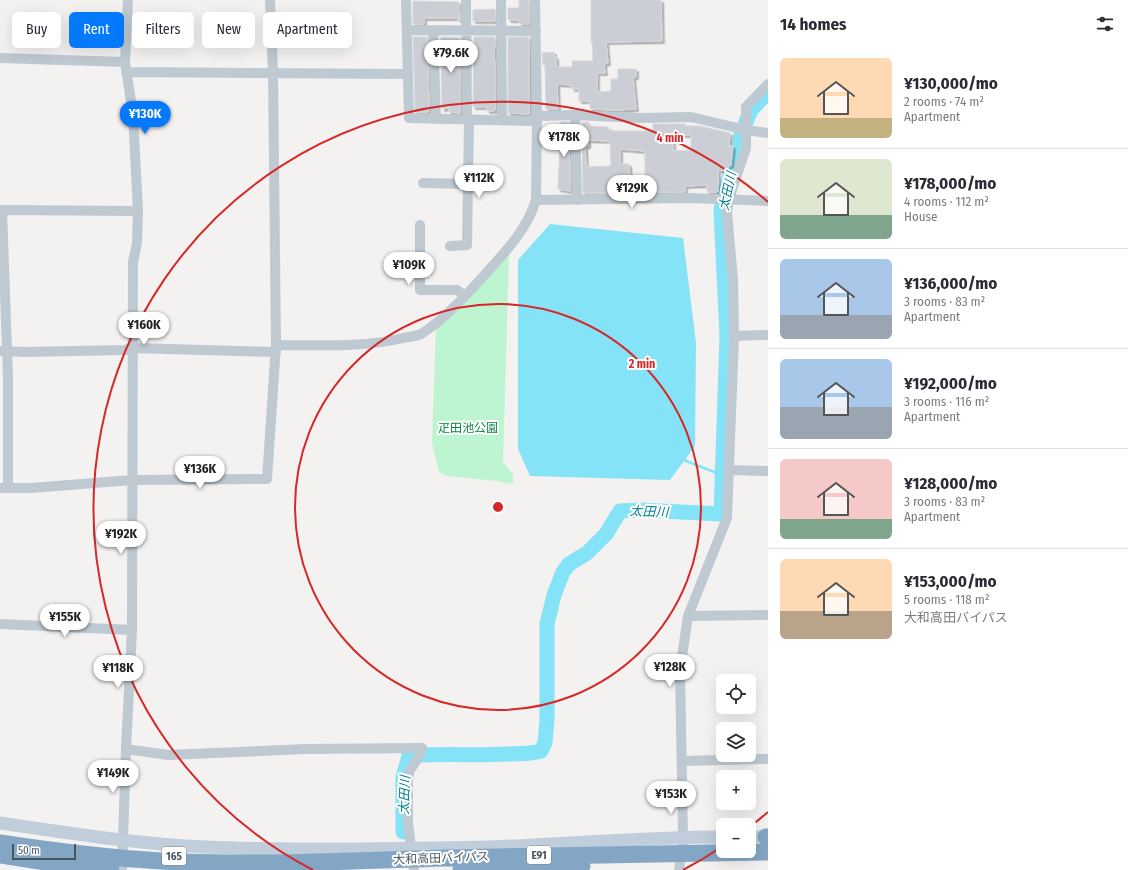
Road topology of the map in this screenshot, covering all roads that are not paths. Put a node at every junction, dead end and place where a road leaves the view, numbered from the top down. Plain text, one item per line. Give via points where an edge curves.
1 (128, 0) edge
2 (270, 0) edge
3 (406, 0) edge
4 (466, 0) edge
5 (501, 0) edge
6 (535, 0) edge
7 (406, 30) junction
8 (433, 30) junction
9 (466, 31) junction
10 (501, 31) junction
11 (536, 31) junction
12 (0, 58) edge
13 (126, 67) junction
14 (273, 73) junction
15 (408, 74) junction
16 (768, 84) edge
17 (575, 115) junction
18 (537, 116) junction
19 (436, 119) junction
20 (468, 119) junction
21 (502, 120) junction
22 (746, 130) junction
23 (768, 133) edge
24 (423, 183) dead end
25 (468, 184) junction
26 (729, 199) junction
27 (536, 200) junction
28 (577, 200) junction
29 (768, 201) edge
30 (1, 210) edge
31 (138, 211) junction
32 (420, 225) dead end
33 (450, 246) dead end
34 (465, 296) junction
35 (734, 336) junction
36 (768, 336) edge
37 (133, 348) junction
38 (276, 348) junction
39 (4, 351) edge
40 (729, 470) junction
41 (768, 471) edge
42 (132, 480) junction
43 (4, 487) edge
44 (768, 615) edge
45 (688, 616) junction
46 (0, 624) edge
47 (132, 630) junction
48 (126, 749) junction
49 (768, 759) edge
50 (682, 762) junction
51 (0, 822) edge
52 (0, 832) edge
53 (683, 837) junction
54 (716, 837) edge
55 (123, 839) junction
56 (764, 840) edge
57 (0, 843) edge
58 (411, 848) junction
59 (0, 855) edge
60 (309, 862) junction
61 (768, 864) edge
62 (111, 870) edge
63 (122, 870) edge
64 (414, 870) edge
65 (461, 870) edge
66 (490, 870) edge
67 (679, 870) edge

1 - 13 street
2 - 14 street
3 - 7 street
4 - 9 street
5 - 10 street
6 - 11 street
7 - 8 street
7 - 15 street
8 - 9 street
8 - 19 street
9 - 10 street
9 - 20 street
10 - 11 street
10 - 21 street
11 - 18 street
12 - 13 street
13 - 14 street
13 - 31 street via 133,115
14 - 15 street
14 - 38 street
15 - 19 street via 409,118
16 - 22 street via 746,107
17 - 18 street
17 - 22 street via 691,117
17 - 28 street
18 - 21 street via 532,121
18 - 27 street
19 - 20 street
20 - 21 street
20 - 25 street
22 - 23 street
22 - 26 street via 746,148
24 - 25 street
25 - 33 street via 467,245
26 - 28 street
26 - 29 street
26 - 35 street via 726,212 733,280
27 - 28 street
27 - 34 street via 524,227 508,249
30 - 31 street
30 - 39 street
31 - 37 street via 134,262
32 - 34 street via 420,290 457,290
34 - 38 street via 419,334 385,342
35 - 36 street
35 - 40 street
37 - 38 street
37 - 39 street
37 - 42 street
38 - 42 street via 267,479
39 - 43 street
40 - 41 street
40 - 45 street via 727,518
42 - 43 street via 31,488
42 - 47 street
44 - 45 street
45 - 50 street via 680,670
46 - 47 street
47 - 48 street
48 - 55 street
48 - 58 street via 168,755 306,749 422,748 408,778
49 - 50 street
50 - 53 street
51 - 55 street
52 - 60 highway, 165 via 108,850 199,858
53 - 54 street
53 - 58 street
53 - 67 street
55 - 58 street via 206,847
55 - 63 street
56 - 60 highway, 大和高田バイパス / E91 via 585,854
57 - 60 highway, 大和高田バイパス / E91 via 43,850 162,861
58 - 64 street
59 - 62 highway
61 - 66 highway, 大和高田バイパス / E91
65 - 66 highway, 大和高田バイパス / E91

